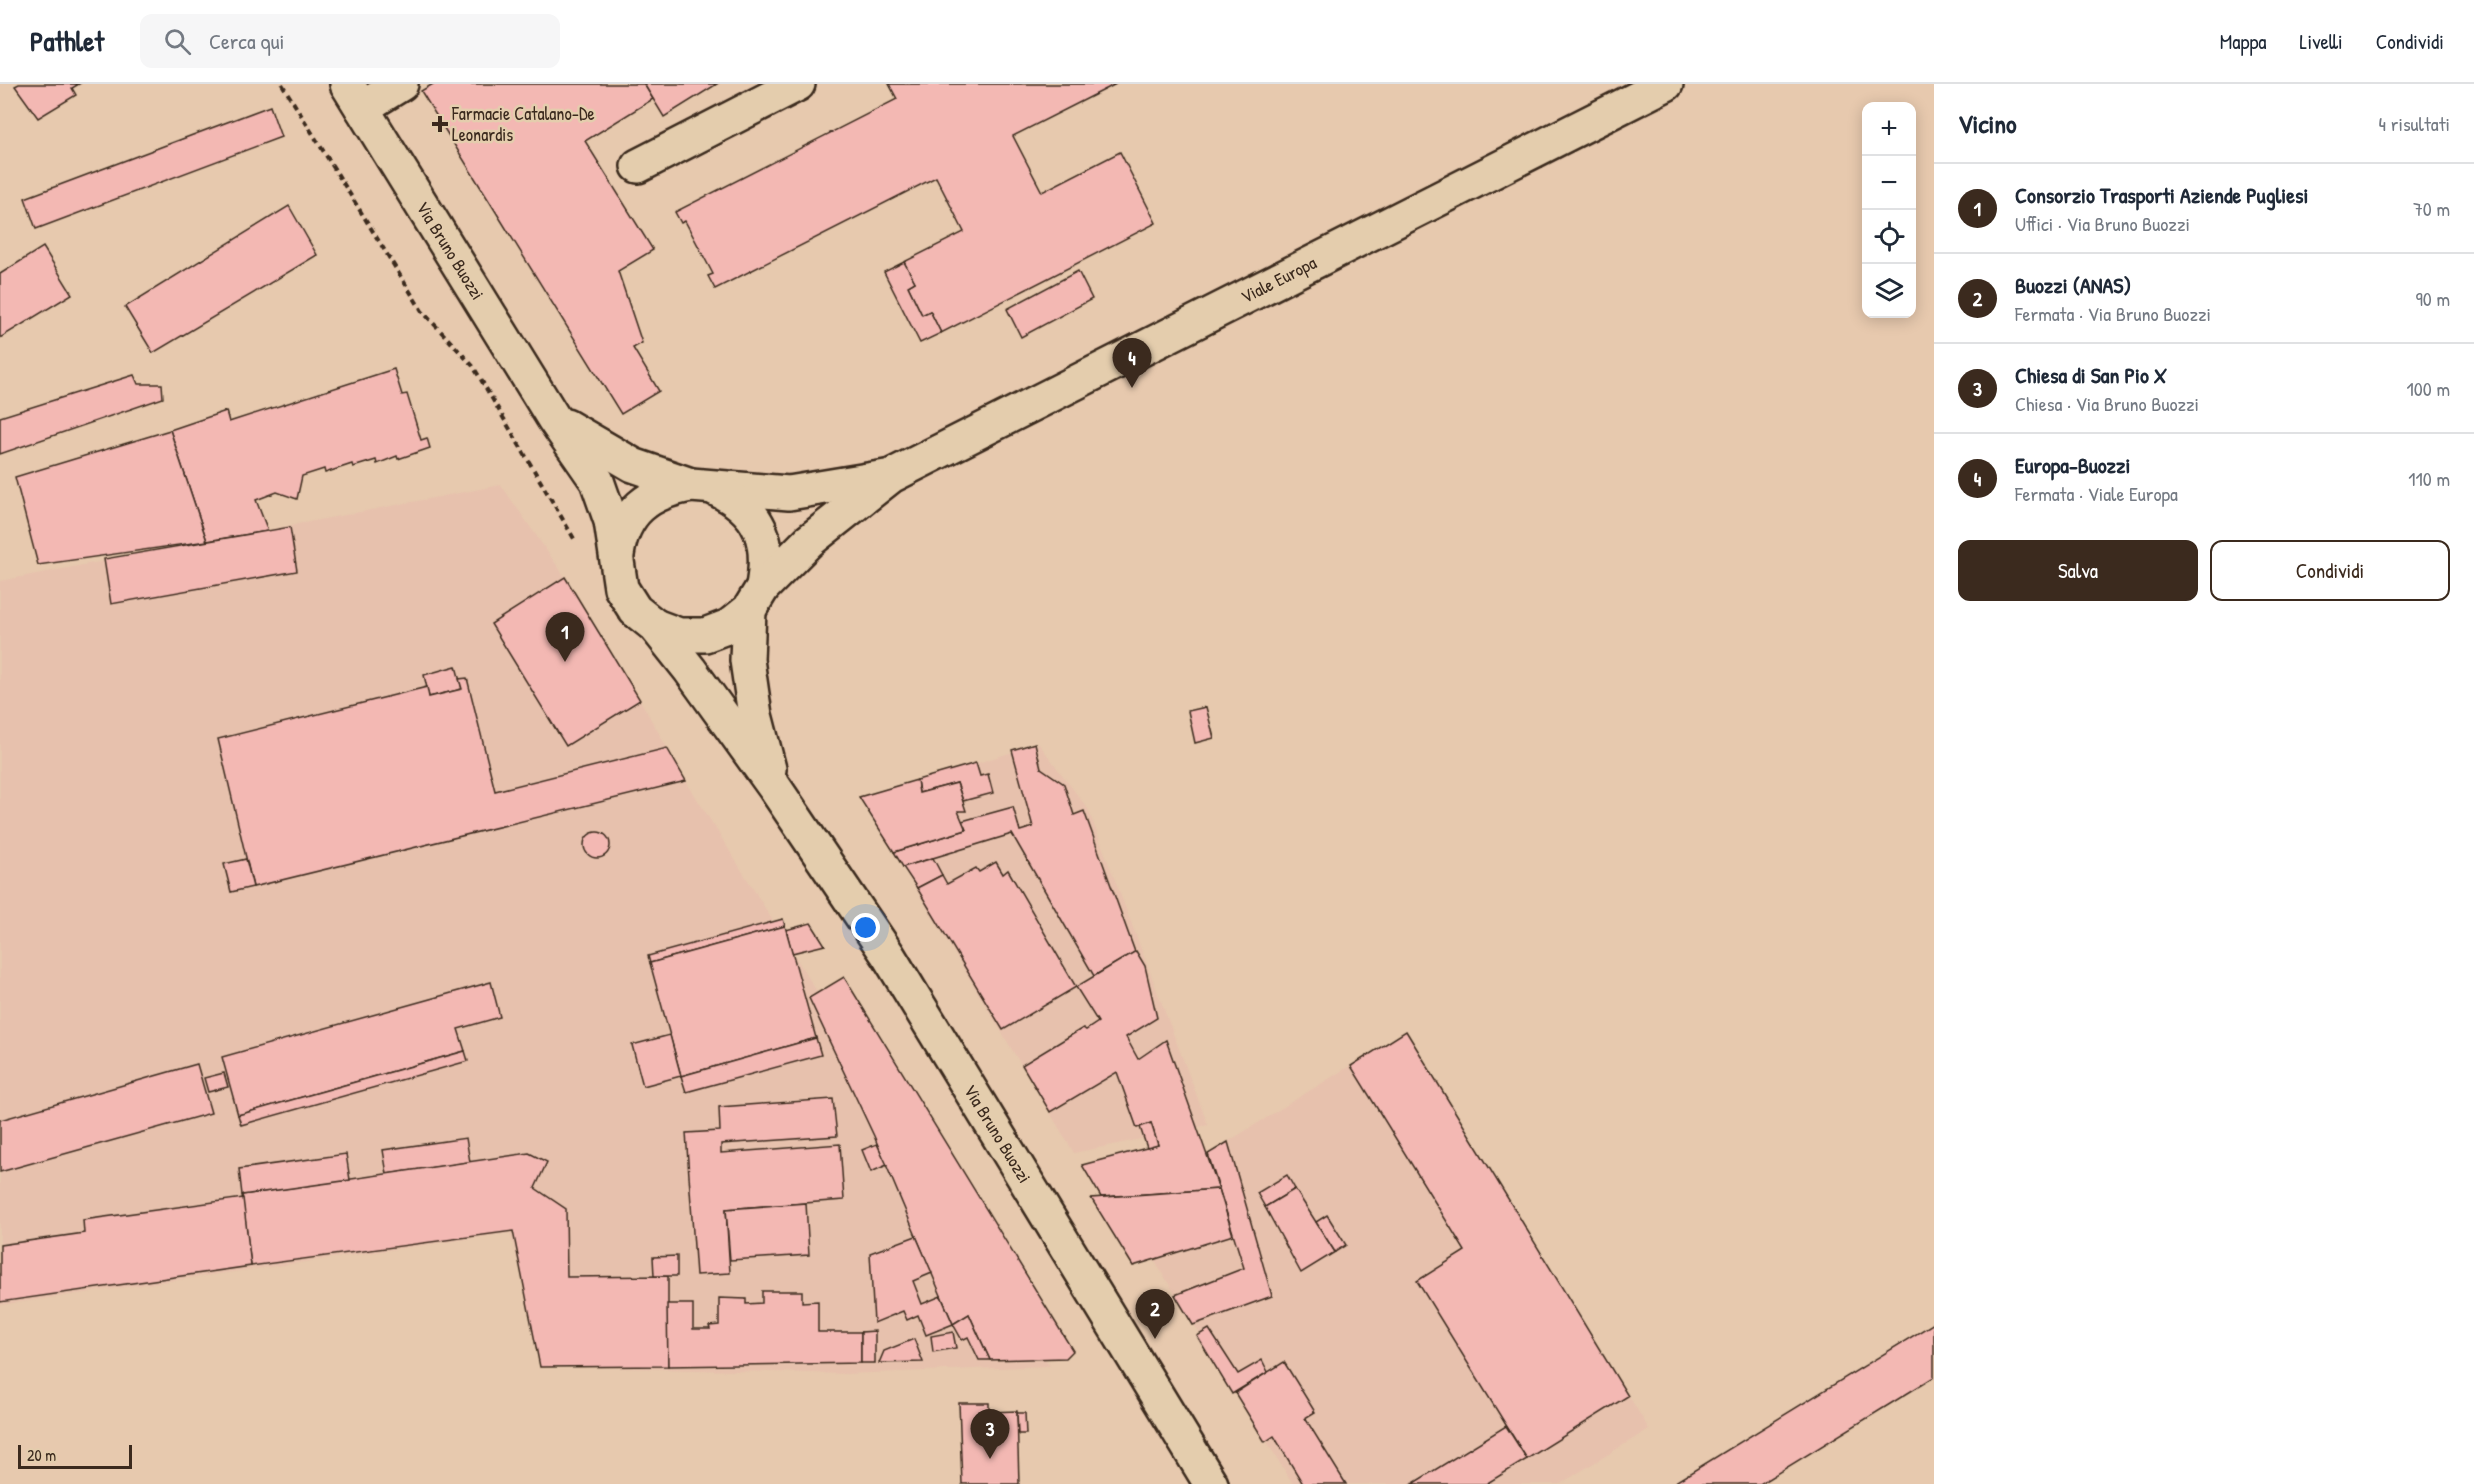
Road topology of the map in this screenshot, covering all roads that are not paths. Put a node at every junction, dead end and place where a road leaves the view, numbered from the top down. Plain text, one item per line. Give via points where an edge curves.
1 (401, 84) edge
2 (798, 84) edge
3 (1666, 84) edge
4 (355, 96) edge
5 (638, 166) dead end
6 (554, 419) junction
7 (891, 476) junction
8 (703, 486) junction
9 (616, 562) junction
10 (756, 599) junction
11 (655, 626) junction
12 (775, 788) junction
13 (1211, 1484) edge

1 - 4 main road
2 - 5 main road
3 - 7 main road, Viale Europa
4 - 6 main road, Via Bruno Buozzi
6 - 8 main road via 633,465
6 - 9 main road, Via Bruno Buozzi via 597,481 611,521
7 - 8 main road via 789,493
7 - 10 main road via 808,541
8 - 9 main road via 667,489 646,500 635,511 620,539
8 - 10 main road via 736,498 752,515 764,537 767,562
9 - 11 main road via 621,588 635,610
10 - 11 main road via 729,626 705,635 679,635
10 - 12 main road via 747,660 760,736
11 - 12 main road, Via Bruno Buozzi
12 - 13 main road, Via Bruno Buozzi via 888,954

